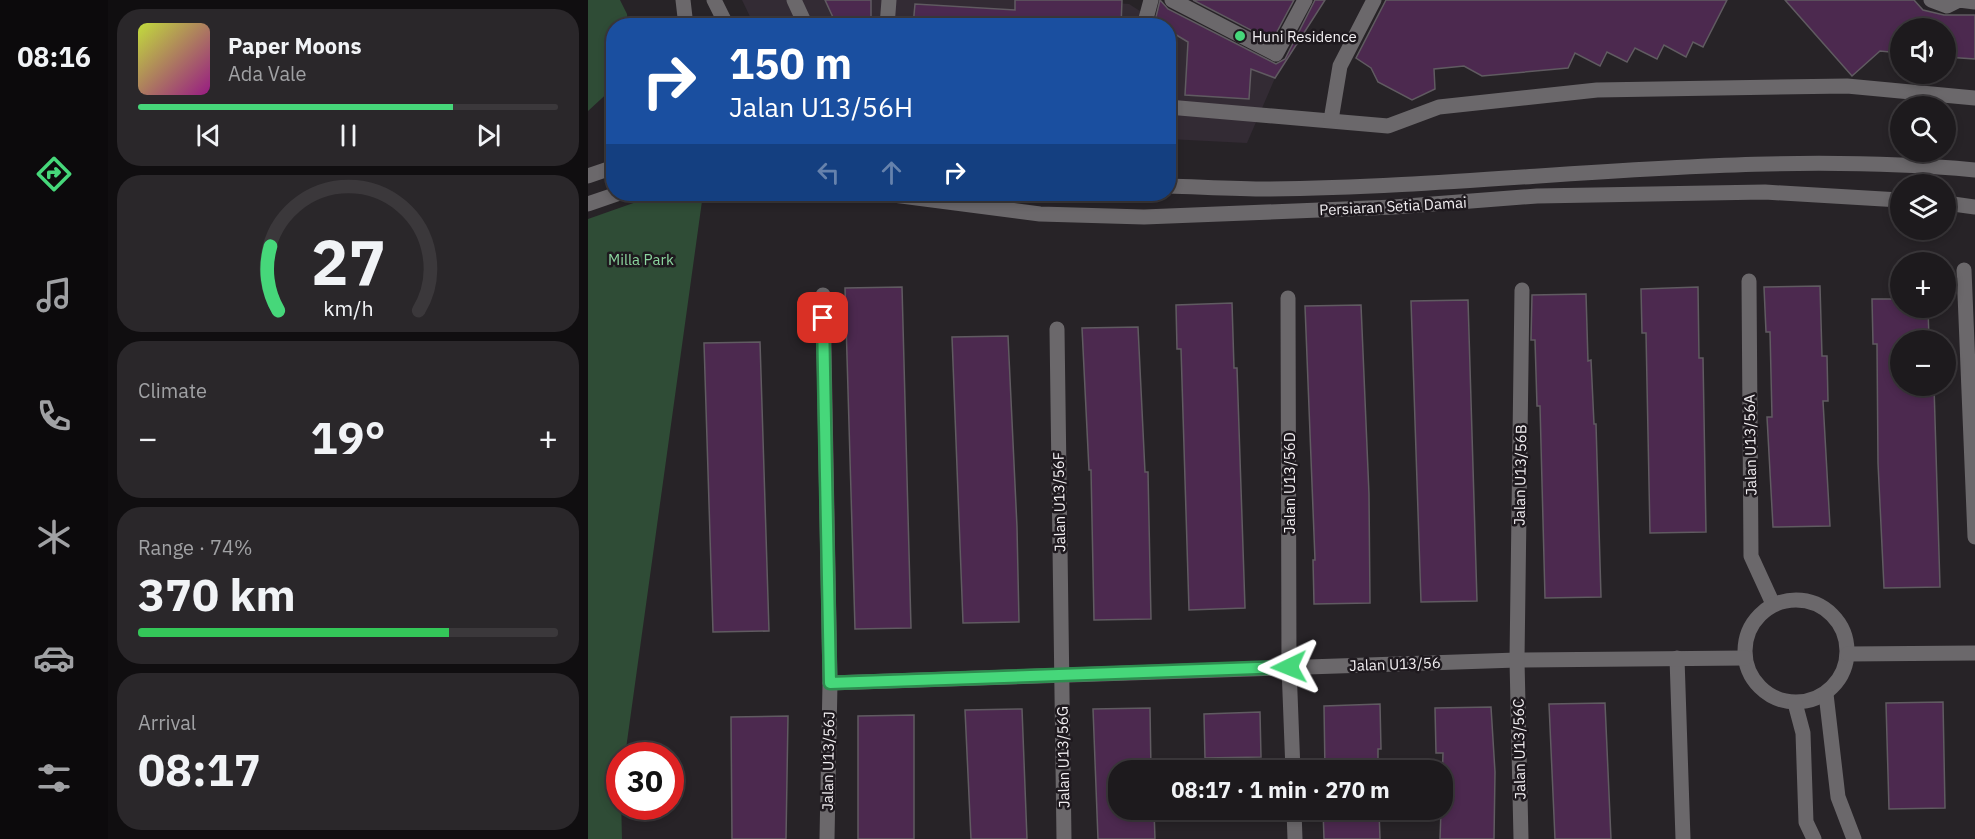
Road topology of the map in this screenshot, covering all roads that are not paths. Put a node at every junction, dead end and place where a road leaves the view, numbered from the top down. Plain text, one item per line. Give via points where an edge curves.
1 (682, 0) edge
2 (714, 0) edge
3 (794, 0) edge
4 (889, 0) edge
5 (1151, 0) edge
6 (1172, 0) edge
7 (1305, 0) edge
8 (1374, 0) edge
9 (1931, 0) edge
10 (1975, 2) edge
11 (685, 18) edge
12 (723, 18) edge
13 (802, 18) edge
14 (888, 18) edge
15 (1146, 18) edge
16 (1975, 98) edge
17 (1176, 108) edge
18 (1331, 120) junction
19 (606, 170) edge
20 (1975, 170) edge
21 (588, 176) edge
22 (1176, 186) edge
23 (606, 198) edge
24 (1890, 199) edge
25 (940, 201) edge
26 (588, 204) edge
27 (1956, 204) edge
28 (1975, 207) edge
29 (1964, 270) dead end
30 (1749, 280) dead end
31 (1522, 290) dead end
32 (823, 295) dead end
33 (1288, 298) dead end
34 (1057, 329) dead end
35 (1975, 537) edge
36 (1773, 604) junction
37 (1975, 653) edge
38 (1848, 654) junction
39 (1677, 658) junction
40 (1745, 658) junction
41 (1517, 660) junction
42 (1289, 667) junction
43 (1062, 675) junction
44 (830, 683) junction
45 (1826, 694) junction
46 (1796, 703) junction
47 (1293, 760) edge
48 (1294, 820) edge
49 (827, 839) edge
50 (1064, 839) edge
51 (1295, 839) edge
52 (1521, 839) edge
53 (1683, 839) edge
54 (1814, 839) edge
55 (1854, 839) edge

1 - 11 street
2 - 12 street
3 - 13 street
4 - 14 street
5 - 15 street
6 - 7 street via 1276,54
8 - 18 street via 1340,66
9 - 10 street via 1947,6 1959,0
16 - 18 street via 1847,86 1597,90 1439,107 1388,126
17 - 18 street
19 - 21 street
20 - 22 street, Persiaran Setia Damai via 1912,164 1756,163 1268,189
23 - 26 street
24 - 25 street, Persiaran Setia Damai via 1765,192 1537,196 1394,207 1144,217 1040,214
27 - 28 street
29 - 35 street
30 - 36 street, Jalan U13/56A via 1751,556
31 - 41 street, Jalan U13/56B
32 - 44 street, Jalan U13/56J
33 - 42 street, Jalan U13/56D
34 - 43 street, Jalan U13/56F
36 - 38 street via 1808,601 1824,608 1846,636
36 - 40 street via 1750,626
37 - 38 street
38 - 45 street via 1845,669
39 - 40 street, Jalan U13/56
39 - 41 street, Jalan U13/56
39 - 53 street
40 - 46 street via 1756,685 1767,695
41 - 42 street, Jalan U13/56
41 - 52 street, Jalan U13/56C
42 - 43 street, Jalan U13/56
42 - 47 street, Jalan U13/56D
43 - 44 street, Jalan U13/56
43 - 50 street, Jalan U13/56G
44 - 49 street, Jalan U13/56J
45 - 46 street
45 - 55 street via 1838,797
46 - 54 street via 1803,733 1806,822
48 - 51 street

